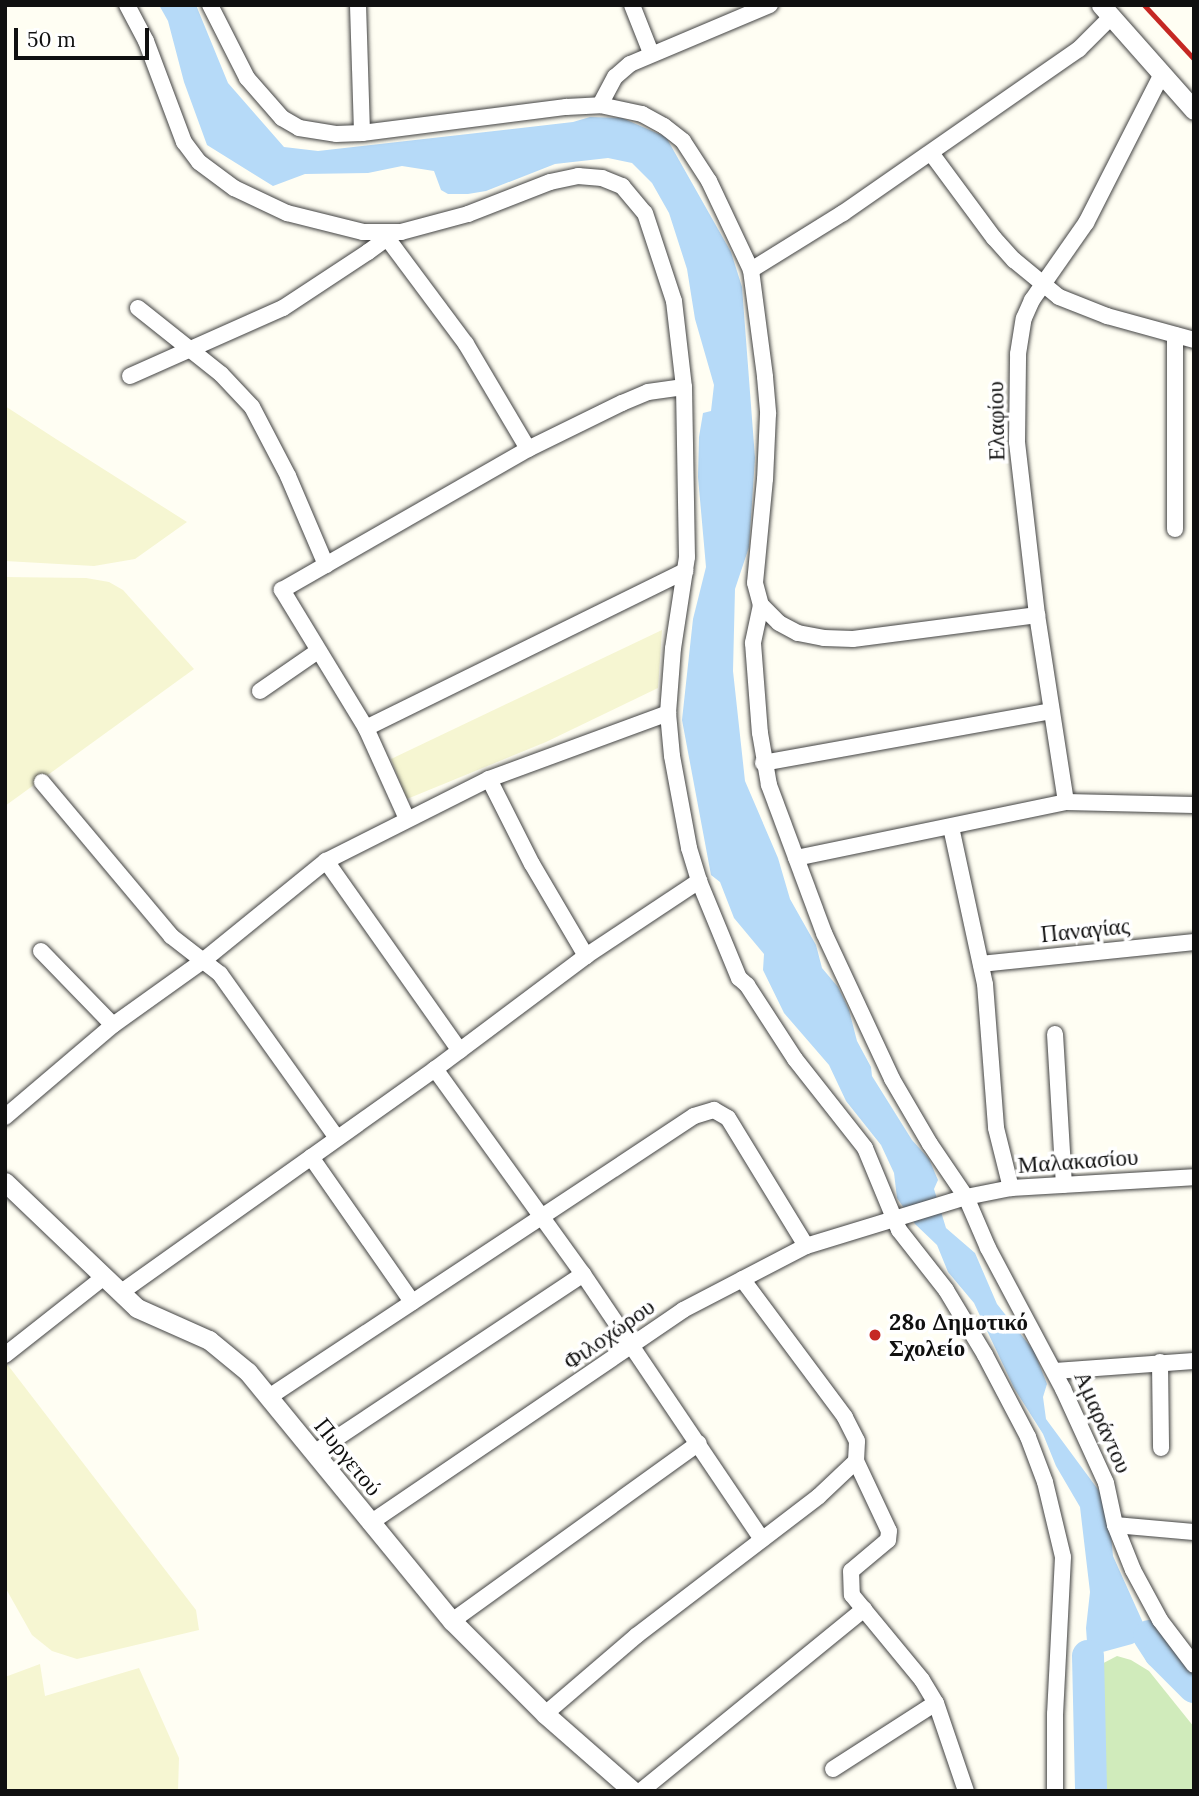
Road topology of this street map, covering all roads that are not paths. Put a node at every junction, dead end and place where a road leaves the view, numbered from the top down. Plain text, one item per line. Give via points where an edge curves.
1 (127, 5) edge
2 (210, 5) edge
3 (358, 5) edge
4 (632, 5) edge
5 (770, 5) edge
6 (1106, 11) edge
7 (651, 53) junction
8 (1162, 74) junction
9 (600, 106) junction
10 (1194, 110) edge
11 (362, 133) junction
12 (931, 153) junction
13 (387, 236) junction
14 (751, 270) junction
15 (1045, 286) junction
16 (138, 308) dead end
17 (1175, 335) junction
18 (1194, 340) edge
19 (190, 351) junction
20 (130, 376) dead end
21 (684, 387) junction
22 (528, 449) junction
23 (1175, 529) dead end
24 (326, 565) junction
25 (685, 571) junction
26 (761, 605) junction
27 (1037, 615) junction
28 (318, 651) junction
29 (260, 691) dead end
30 (1051, 711) junction
31 (668, 713) junction
32 (366, 728) junction
33 (763, 763) junction
34 (489, 779) junction
35 (42, 782) dead end
36 (1066, 802) junction
37 (1194, 805) edge
38 (407, 819) junction
39 (951, 827) junction
40 (796, 858) junction
41 (326, 861) junction
42 (699, 881) junction
43 (1194, 942) edge
44 (41, 951) dead end
45 (586, 956) junction
46 (204, 960) junction
47 (981, 964) junction
48 (113, 1025) junction
49 (1055, 1034) dead end
50 (460, 1051) junction
51 (435, 1069) junction
52 (5, 1117) edge
53 (337, 1138) junction
54 (311, 1157) junction
55 (1194, 1177) edge
56 (5, 1182) edge
57 (1064, 1185) junction
58 (1011, 1188) junction
59 (966, 1197) junction
60 (542, 1217) junction
61 (893, 1219) junction
62 (806, 1246) junction
63 (583, 1274) junction
64 (104, 1278) junction
65 (742, 1279) junction
66 (120, 1293) junction
67 (412, 1302) junction
68 (633, 1346) junction
69 (5, 1355) edge
70 (1194, 1361) edge
71 (1160, 1362) junction
72 (1055, 1371) junction
73 (269, 1398) junction
74 (699, 1443) junction
75 (1161, 1448) dead end
76 (314, 1453) junction
77 (856, 1461) junction
78 (370, 1523) junction
79 (1115, 1525) junction
80 (1194, 1532) edge
81 (762, 1539) junction
82 (864, 1609) junction
83 (452, 1621) junction
84 (1194, 1665) edge
85 (936, 1703) junction
86 (545, 1714) junction
87 (833, 1769) dead end
88 (633, 1791) edge
89 (641, 1791) edge
90 (966, 1791) edge
91 (1055, 1791) edge

1 - 13 street via 146,41 184,142 199,162 234,188 288,213
2 - 11 street via 247,78 282,118 299,128
3 - 11 street
4 - 7 street
5 - 7 street
6 - 8 street
6 - 12 street via 1080,49
7 - 9 street via 615,77
8 - 10 street
8 - 15 street, Ελαφίου via 1086,223
9 - 11 street
9 - 14 street via 642,114 682,141 709,181
12 - 14 street
12 - 15 street via 994,238
13 - 19 street via 283,308
13 - 21 street via 424,228 567,177 595,177 622,186 645,213 666,268 677,316
13 - 22 street via 466,344
14 - 26 street via 768,414 755,583
15 - 17 street via 1077,306
15 - 27 street, Ελαφίου via 1024,318 1018,354 1017,443
16 - 19 street
17 - 18 street
17 - 23 street
19 - 20 street
19 - 24 street via 221,374 261,418
21 - 22 street via 648,392 622,402
21 - 25 street
22 - 24 street
24 - 28 street via 282,590
25 - 31 street
25 - 32 street
26 - 27 street via 798,633 834,639
26 - 33 street, Αμαράντου via 753,643
27 - 30 street, Ελαφίου
28 - 29 street
28 - 32 street
30 - 33 street
30 - 36 street, Ελαφίου
31 - 34 street
31 - 42 street via 678,793
32 - 38 street
33 - 40 street, Αμαράντου
34 - 38 street
34 - 45 street
35 - 46 street via 171,936
36 - 37 street
36 - 39 street
38 - 41 street
39 - 40 street
39 - 47 street
40 - 59 street, Αμαράντου via 824,933 892,1079
41 - 46 street
41 - 50 street
42 - 45 street
42 - 61 street via 739,978 865,1149
43 - 47 street, Παναγίας
44 - 48 street
45 - 50 street
46 - 48 street
46 - 53 street via 220,974
47 - 58 street via 996,1128
48 - 52 street
49 - 57 street
50 - 51 street
51 - 53 street
51 - 60 street
53 - 54 street
54 - 66 street
54 - 67 street
55 - 57 street, Μαλακασίου
56 - 64 street, Πυργετού
57 - 58 street, Μαλακασίου
58 - 59 street, Μαλακασίου
59 - 61 street, Μαλακασίου
59 - 72 street, Αμαράντου via 988,1248
60 - 62 street via 694,1116 714,1110 728,1118
60 - 63 street
60 - 67 street
61 - 62 street, Φιλοχώρου
61 - 91 street via 946,1290 985,1355 1028,1437 1045,1482 1063,1557
62 - 65 street, Φιλοχώρου
63 - 68 street
63 - 76 street
64 - 66 street, Πυργετού
64 - 69 street
65 - 68 street, Φιλοχώρου via 683,1310
65 - 77 street via 845,1417 857,1441
66 - 73 street, Πυργετού via 137,1308 209,1340 248,1372
67 - 73 street
68 - 74 street
68 - 78 street, Φιλοχώρου
70 - 71 street
71 - 72 street
71 - 75 street
72 - 79 street, Αμαράντου via 1106,1483
73 - 76 street, Πυργετού
74 - 81 street
74 - 83 street
76 - 78 street, Πυργετού
77 - 81 street
77 - 82 street via 889,1531 888,1541 851,1571 852,1595
78 - 83 street, Πυργετού
79 - 80 street
79 - 84 street, Αμαράντου via 1160,1620
81 - 86 street via 636,1636
82 - 85 street
82 - 89 street
83 - 86 street, Πυργετού
85 - 87 street
85 - 90 street
86 - 88 street, Πυργετού

